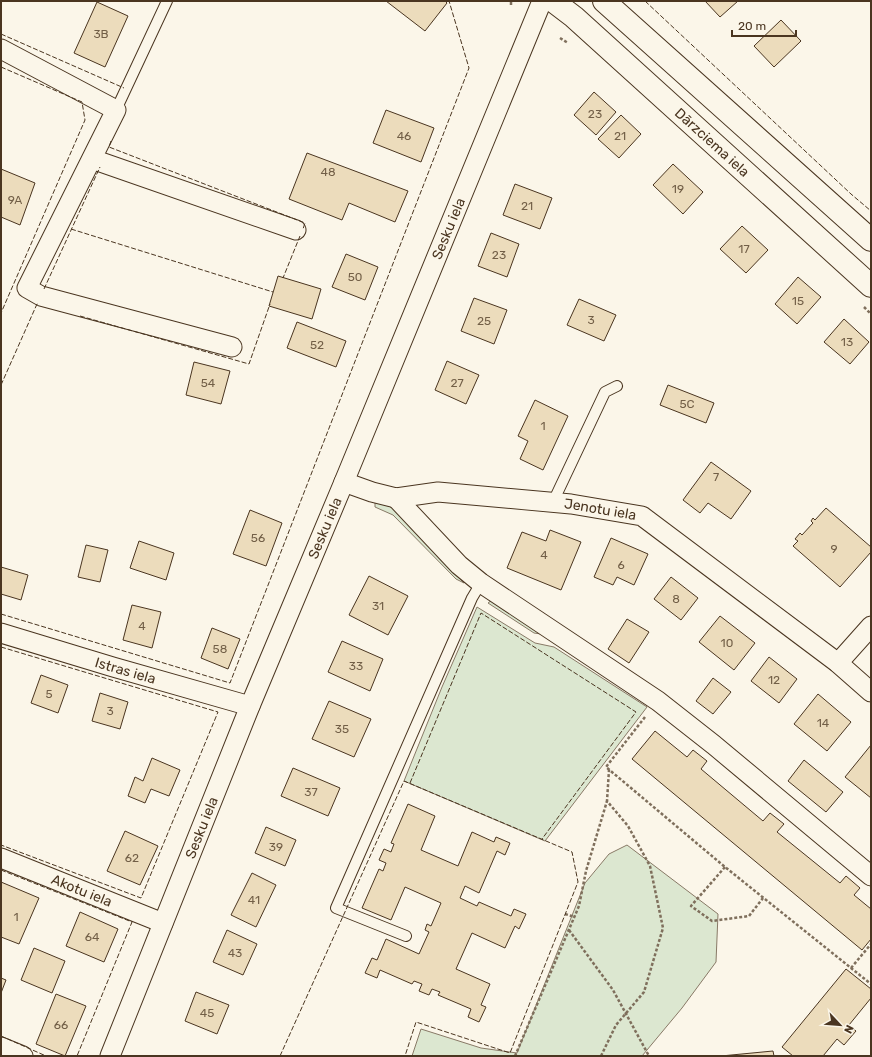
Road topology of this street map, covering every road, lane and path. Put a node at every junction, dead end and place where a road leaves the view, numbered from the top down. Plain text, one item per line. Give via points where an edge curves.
1 (167, 1) edge
2 (511, 1) edge
3 (542, 1) edge
4 (553, 1) edge
5 (604, 1) edge
6 (511, 5) dead end
7 (1, 49) edge
8 (116, 110) junction
9 (92, 159) junction
10 (296, 230) dead end
11 (871, 240) edge
12 (871, 286) edge
13 (232, 347) dead end
14 (617, 386) dead end
15 (344, 482) junction
16 (396, 498) junction
17 (553, 502) junction
18 (481, 583) junction
19 (871, 626) edge
20 (1, 633) edge
21 (838, 664) junction
22 (871, 692) edge
23 (658, 701) junction
24 (250, 706) junction
25 (609, 770) junction
26 (607, 801) junction
27 (1, 858) edge
28 (725, 867) junction
29 (871, 876) edge
30 (763, 898) junction
31 (565, 914) dead end
32 (574, 917) junction
33 (163, 922) junction
34 (569, 930) junction
35 (406, 936) dead end
36 (871, 944) edge
37 (851, 968) junction
38 (871, 984) edge
39 (626, 1013) junction
40 (1, 1047) edge
41 (23, 1056) edge
42 (110, 1056) edge
43 (515, 1056) edge
44 (601, 1056) edge
45 (649, 1056) edge

1 - 8 lane
2 - 6 path
3 - 15 street, Sesku iela
4 - 12 main road, Dārzciema iela
5 - 11 main road
7 - 8 street
8 - 9 street
9 - 10 street
9 - 13 street via 27,288 40,296
14 - 17 lane via 605,392
15 - 16 street, Jenotu iela
15 - 24 street, Sesku iela
16 - 17 street, Jenotu iela via 438,492
16 - 18 street via 460,565
17 - 21 street, Jenotu iela via 642,516
18 - 23 street
18 - 35 lane via 472,598 336,908
19 - 21 street
20 - 24 street, Istras iela
21 - 22 street, Jenotu iela
23 - 25 path via 606,767
23 - 29 street
24 - 33 street, Sesku iela
25 - 26 path
25 - 28 path
26 - 32 path
26 - 39 path via 628,826 650,866 663,928 644,992
27 - 33 street, Akotu iela
28 - 30 path
28 - 30 path via 691,906 712,921 749,916
30 - 37 path
31 - 32 path
32 - 34 path
33 - 42 street, Sesku iela
34 - 39 path via 613,990
34 - 43 path
36 - 37 path
37 - 38 path
39 - 44 path via 616,1025
39 - 45 path
40 - 41 street

